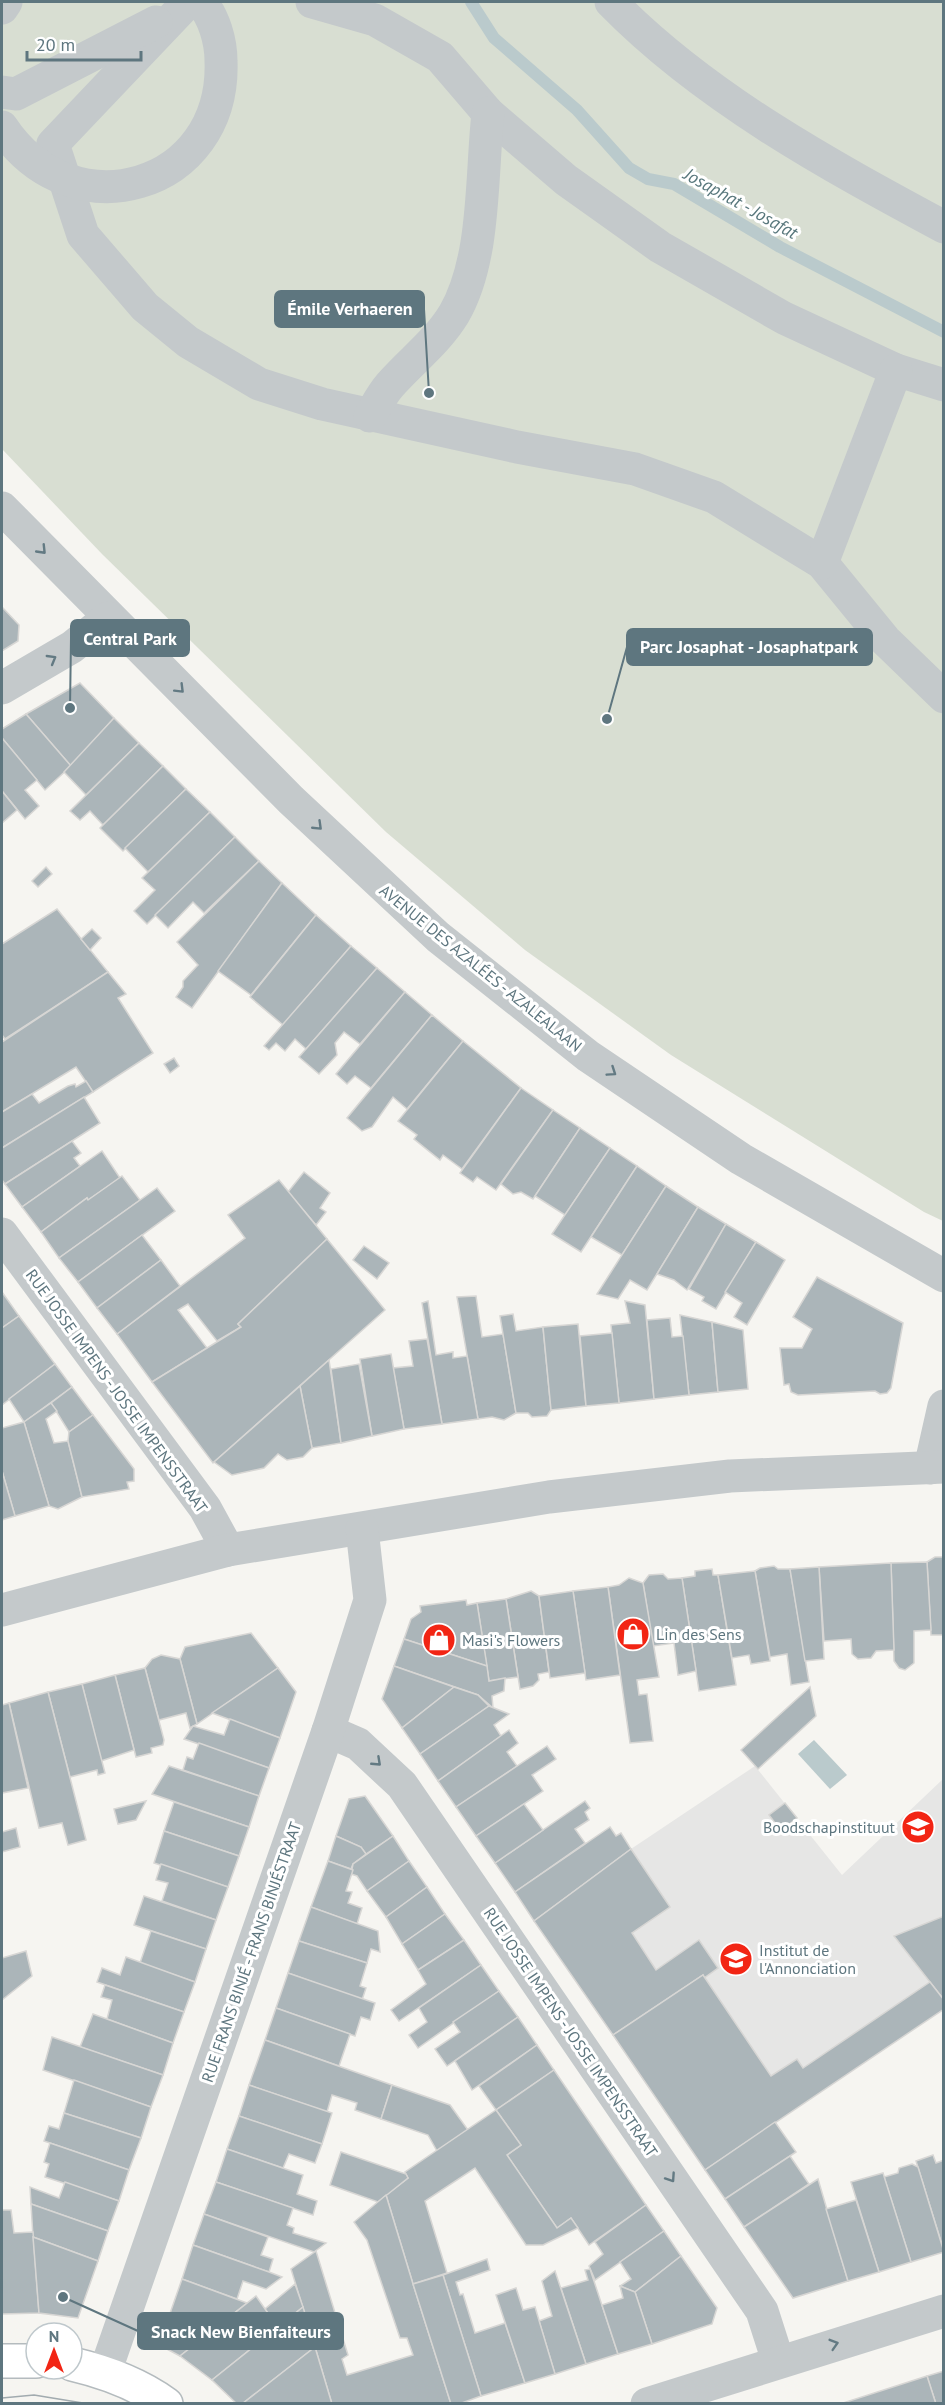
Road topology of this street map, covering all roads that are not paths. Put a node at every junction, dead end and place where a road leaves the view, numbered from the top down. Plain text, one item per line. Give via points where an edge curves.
1 (6, 2) edge
2 (312, 2) edge
3 (611, 2) edge
4 (200, 5) edge
5 (2, 8) edge
6 (2, 92) edge
7 (488, 113) junction
8 (2, 127) edge
9 (64, 179) junction
10 (944, 227) edge
11 (896, 370) junction
12 (944, 385) edge
13 (370, 416) junction
14 (2, 508) edge
15 (822, 563) junction
16 (108, 618) junction
17 (2, 688) edge
18 (944, 697) edge
19 (2, 1234) edge
20 (944, 1276) edge
21 (944, 1406) edge
22 (937, 1468) edge
23 (362, 1529) junction
24 (228, 1550) junction
25 (2, 1610) edge
26 (328, 1731) junction
27 (944, 2311) edge
28 (2, 2361) edge
29 (24, 2361) edge
30 (778, 2361) junction
31 (84, 2367) edge
32 (105, 2372) junction
33 (166, 2403) edge
34 (647, 2403) edge

1 - 5 street
2 - 7 street via 375,20 440,57
3 - 10 street via 674,61 763,122
4 - 6 street via 16,94
4 - 9 street via 53,144
4 - 9 street via 216,30 222,77 218,101 195,144 178,162 136,183 87,187
7 - 11 street via 566,180 660,247 784,318
7 - 13 street via 476,252 469,282 454,314 388,386
8 - 9 street via 14,145 37,165
9 - 13 street via 83,235 145,307 188,342 260,384
11 - 12 street
11 - 15 street
13 - 15 street via 634,468 714,497
14 -> 16 street, AVENUE DES AZALÉES - AZALEALAAN
15 - 18 street via 885,640
17 -> 16 street via 72,647
16 -> 20 street, AVENUE DES AZALÉES - AZALEALAAN via 370,876 514,998 588,1056 741,1159
19 - 24 street, RUE JOSSE IMPENS - JOSSE IMPENSSTRAAT via 205,1508
21 - 22 street
22 - 23 street via 730,1476 549,1497
23 - 24 street
23 - 26 street, RUE FRANS BINJÉ - FRANS BINJÉSTRAAT via 370,1600
24 - 25 street
26 -> 30 street, RUE JOSSE IMPENS - JOSSE IMPENSSTRAAT via 358,1744 402,1785 762,2311
26 - 32 street, RUE FRANS BINJÉ - FRANS BINJÉSTRAAT
30 -> 27 street
28 - 29 street
30 - 34 street
31 - 32 street
32 - 33 street

